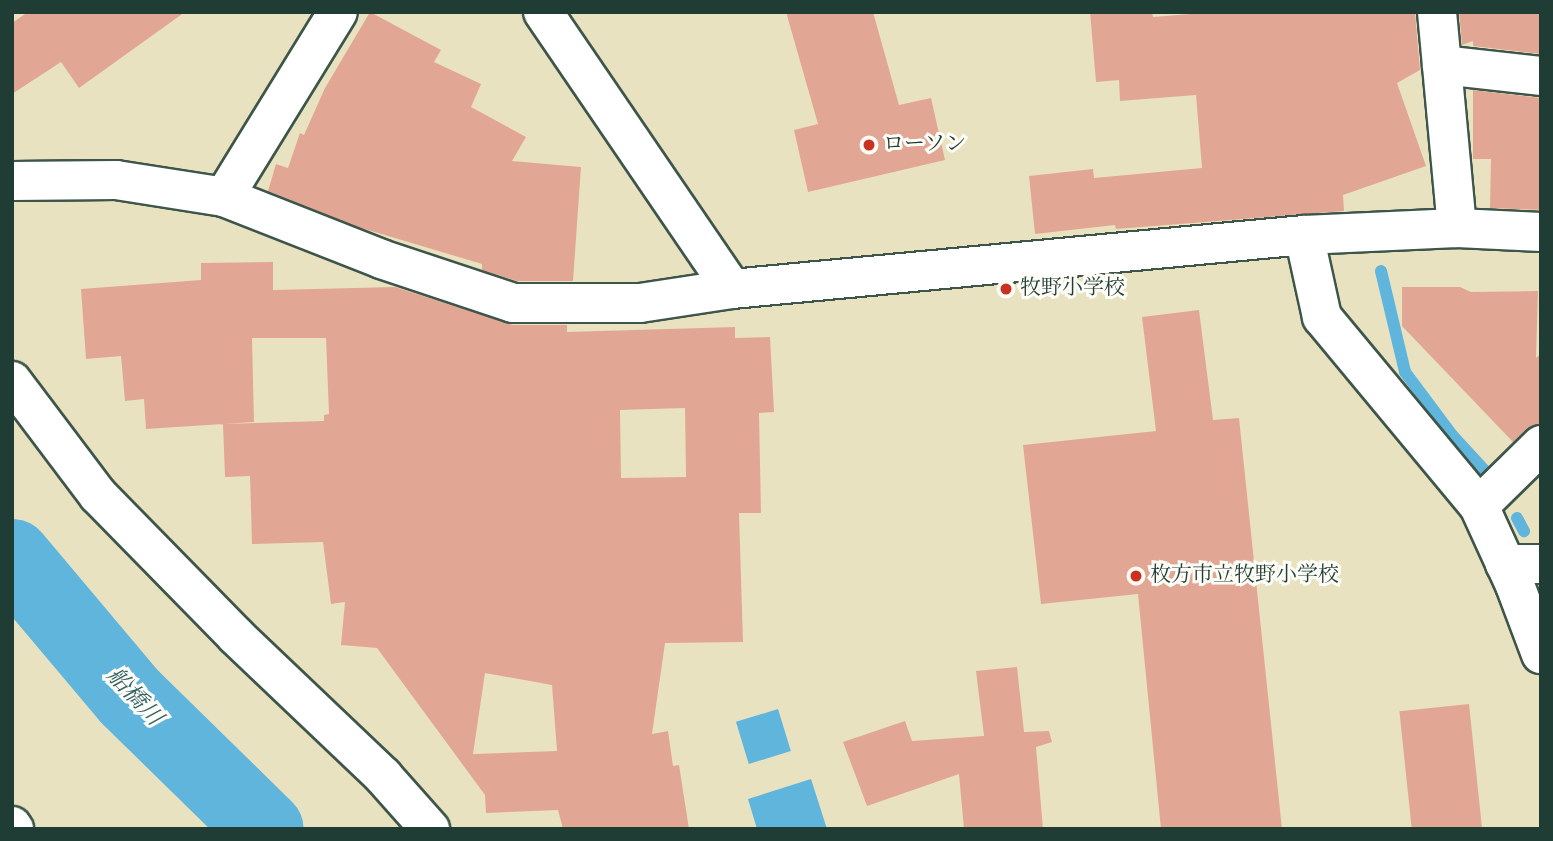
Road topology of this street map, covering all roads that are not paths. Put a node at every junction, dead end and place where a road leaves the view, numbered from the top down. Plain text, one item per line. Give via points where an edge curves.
1 (338, 12) edge
2 (543, 12) edge
3 (1437, 12) edge
4 (1442, 65) junction
5 (1541, 76) edge
6 (12, 181) edge
7 (224, 197) junction
8 (1457, 228) junction
9 (1541, 232) edge
10 (1304, 235) junction
11 (732, 289) junction
12 (12, 381) edge
13 (1541, 445) edge
14 (1479, 506) junction
15 (1523, 564) edge
16 (1541, 654) edge
17 (430, 829) edge

1 - 7 street
2 - 11 street
3 - 4 street
4 - 5 street
4 - 8 street
6 - 7 street via 116,180
7 - 11 street via 381,259 513,303 640,303
8 - 9 street
8 - 10 street
10 - 11 street
10 - 14 street via 1322,317
12 - 17 street via 98,495 236,636 383,776
13 - 14 street
14 - 15 street
15 - 16 street

